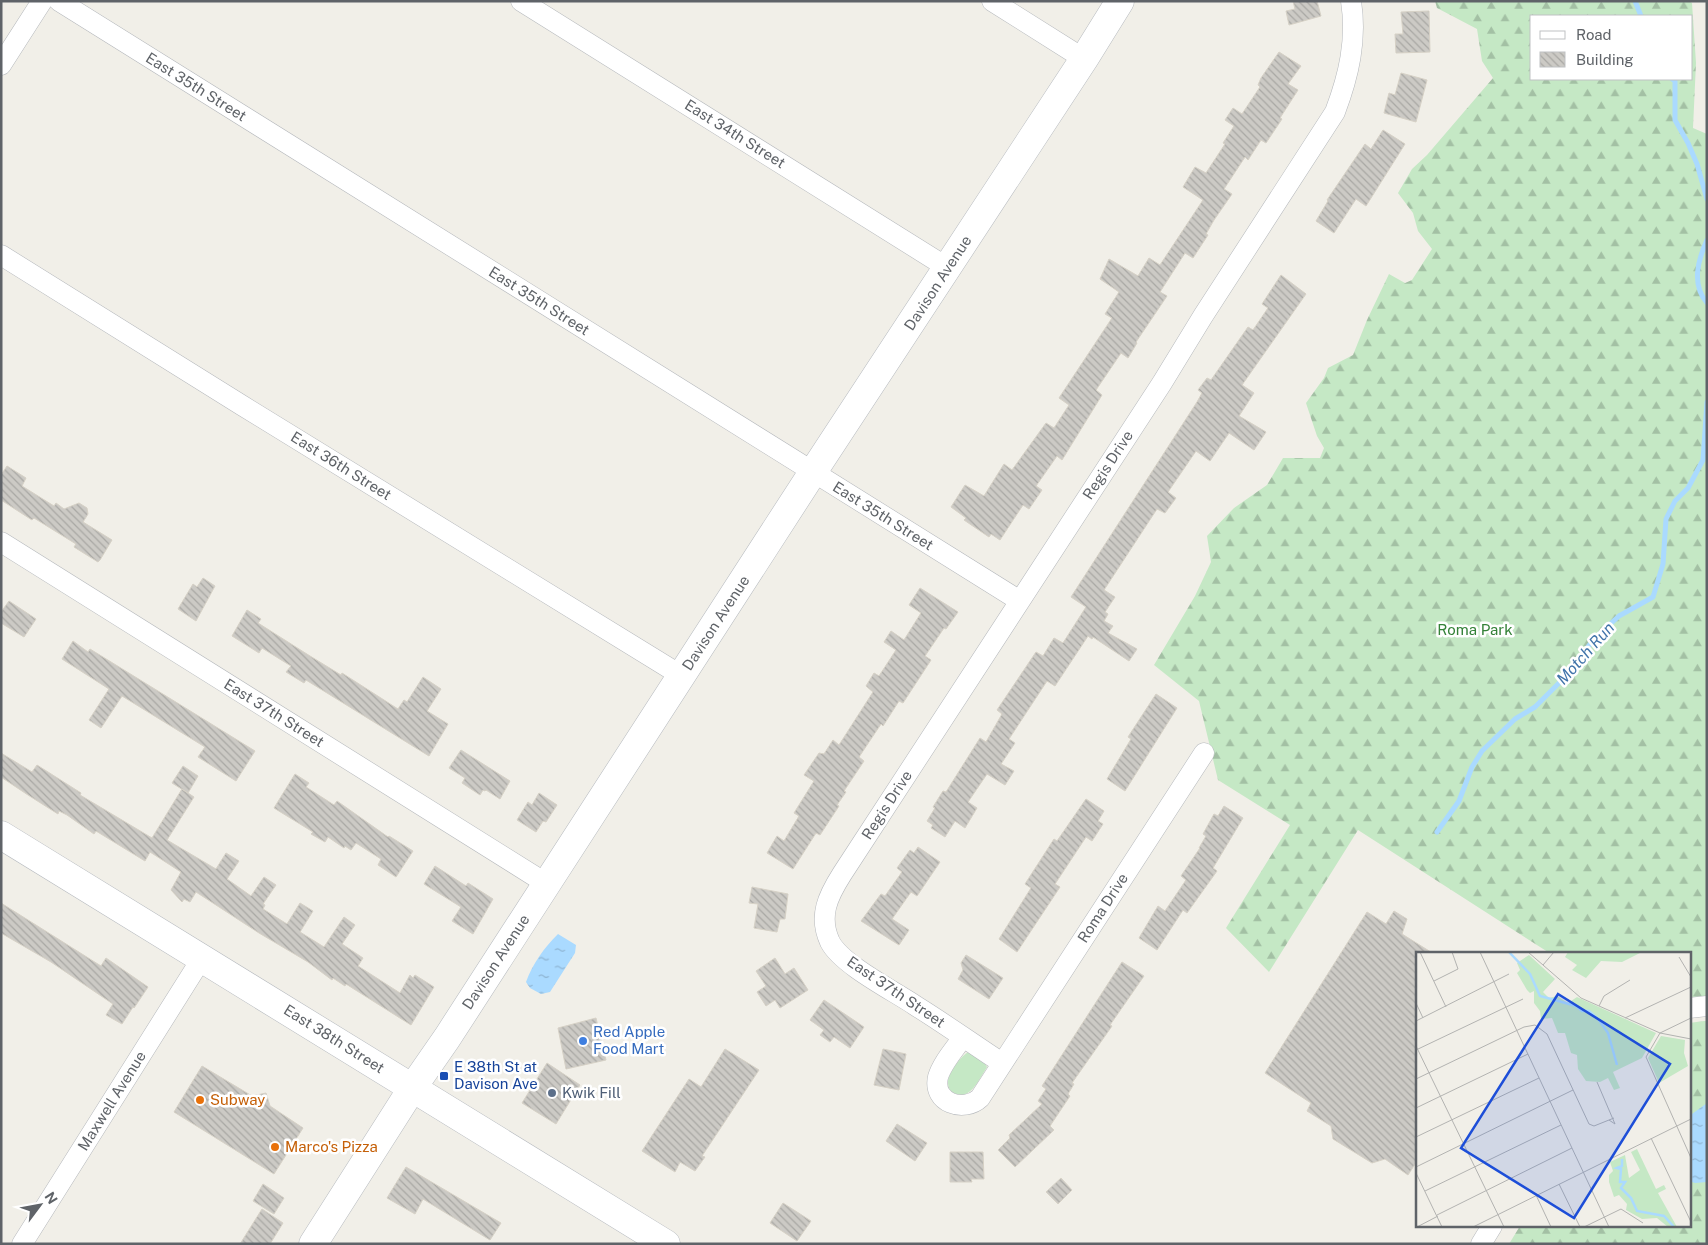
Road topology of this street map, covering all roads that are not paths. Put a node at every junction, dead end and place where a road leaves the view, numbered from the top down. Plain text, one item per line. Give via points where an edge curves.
1 (42, 1) edge
2 (59, 1) edge
3 (522, 1) edge
4 (992, 1) edge
5 (1120, 1) edge
6 (1351, 1) edge
7 (1084, 59) junction
8 (1, 65) edge
9 (1, 254) edge
10 (948, 268) junction
11 (813, 472) junction
12 (1, 542) edge
13 (1020, 601) junction
14 (682, 676) junction
15 (1204, 753) dead end
16 (1, 835) edge
17 (547, 884) junction
18 (825, 916) joint
19 (202, 958) junction
20 (1707, 1006) edge
21 (1690, 1008) edge
22 (963, 1037) junction
23 (1002, 1063) junction
24 (413, 1087) junction
25 (1491, 1228) edge
26 (22, 1244) edge
27 (312, 1244) edge
28 (666, 1244) edge
29 (1481, 1244) edge

1 - 8 street
2 - 11 street, East 35th Street
3 - 10 street, East 34th Street
4 - 7 street
5 - 7 street, Davison Avenue
6 - 13 street, Regis Drive via 1354,35 1351,59 1335,112
7 - 10 street, Davison Avenue
9 - 14 street, East 36th Street
10 - 11 street, Davison Avenue
11 - 13 street, East 35th Street
11 - 14 street, Davison Avenue
12 - 17 street, East 37th Street
13 - 18 street, Regis Drive via 832,891 826,903
14 - 17 street, Davison Avenue
15 - 23 street, Roma Drive
16 - 19 street, East 38th Street
17 - 24 street, Davison Avenue
18 - 22 street, East 37th Street via 830,942 847,960
19 - 24 street, East 38th Street
19 - 26 street, Maxwell Avenue
20 - 21 street
22 - 23 street, East 37th Street
22 - 23 street via 938,1078 940,1094 951,1104 976,1102
24 - 27 street, Davison Avenue
24 - 28 street, East 38th Street
25 - 29 street

